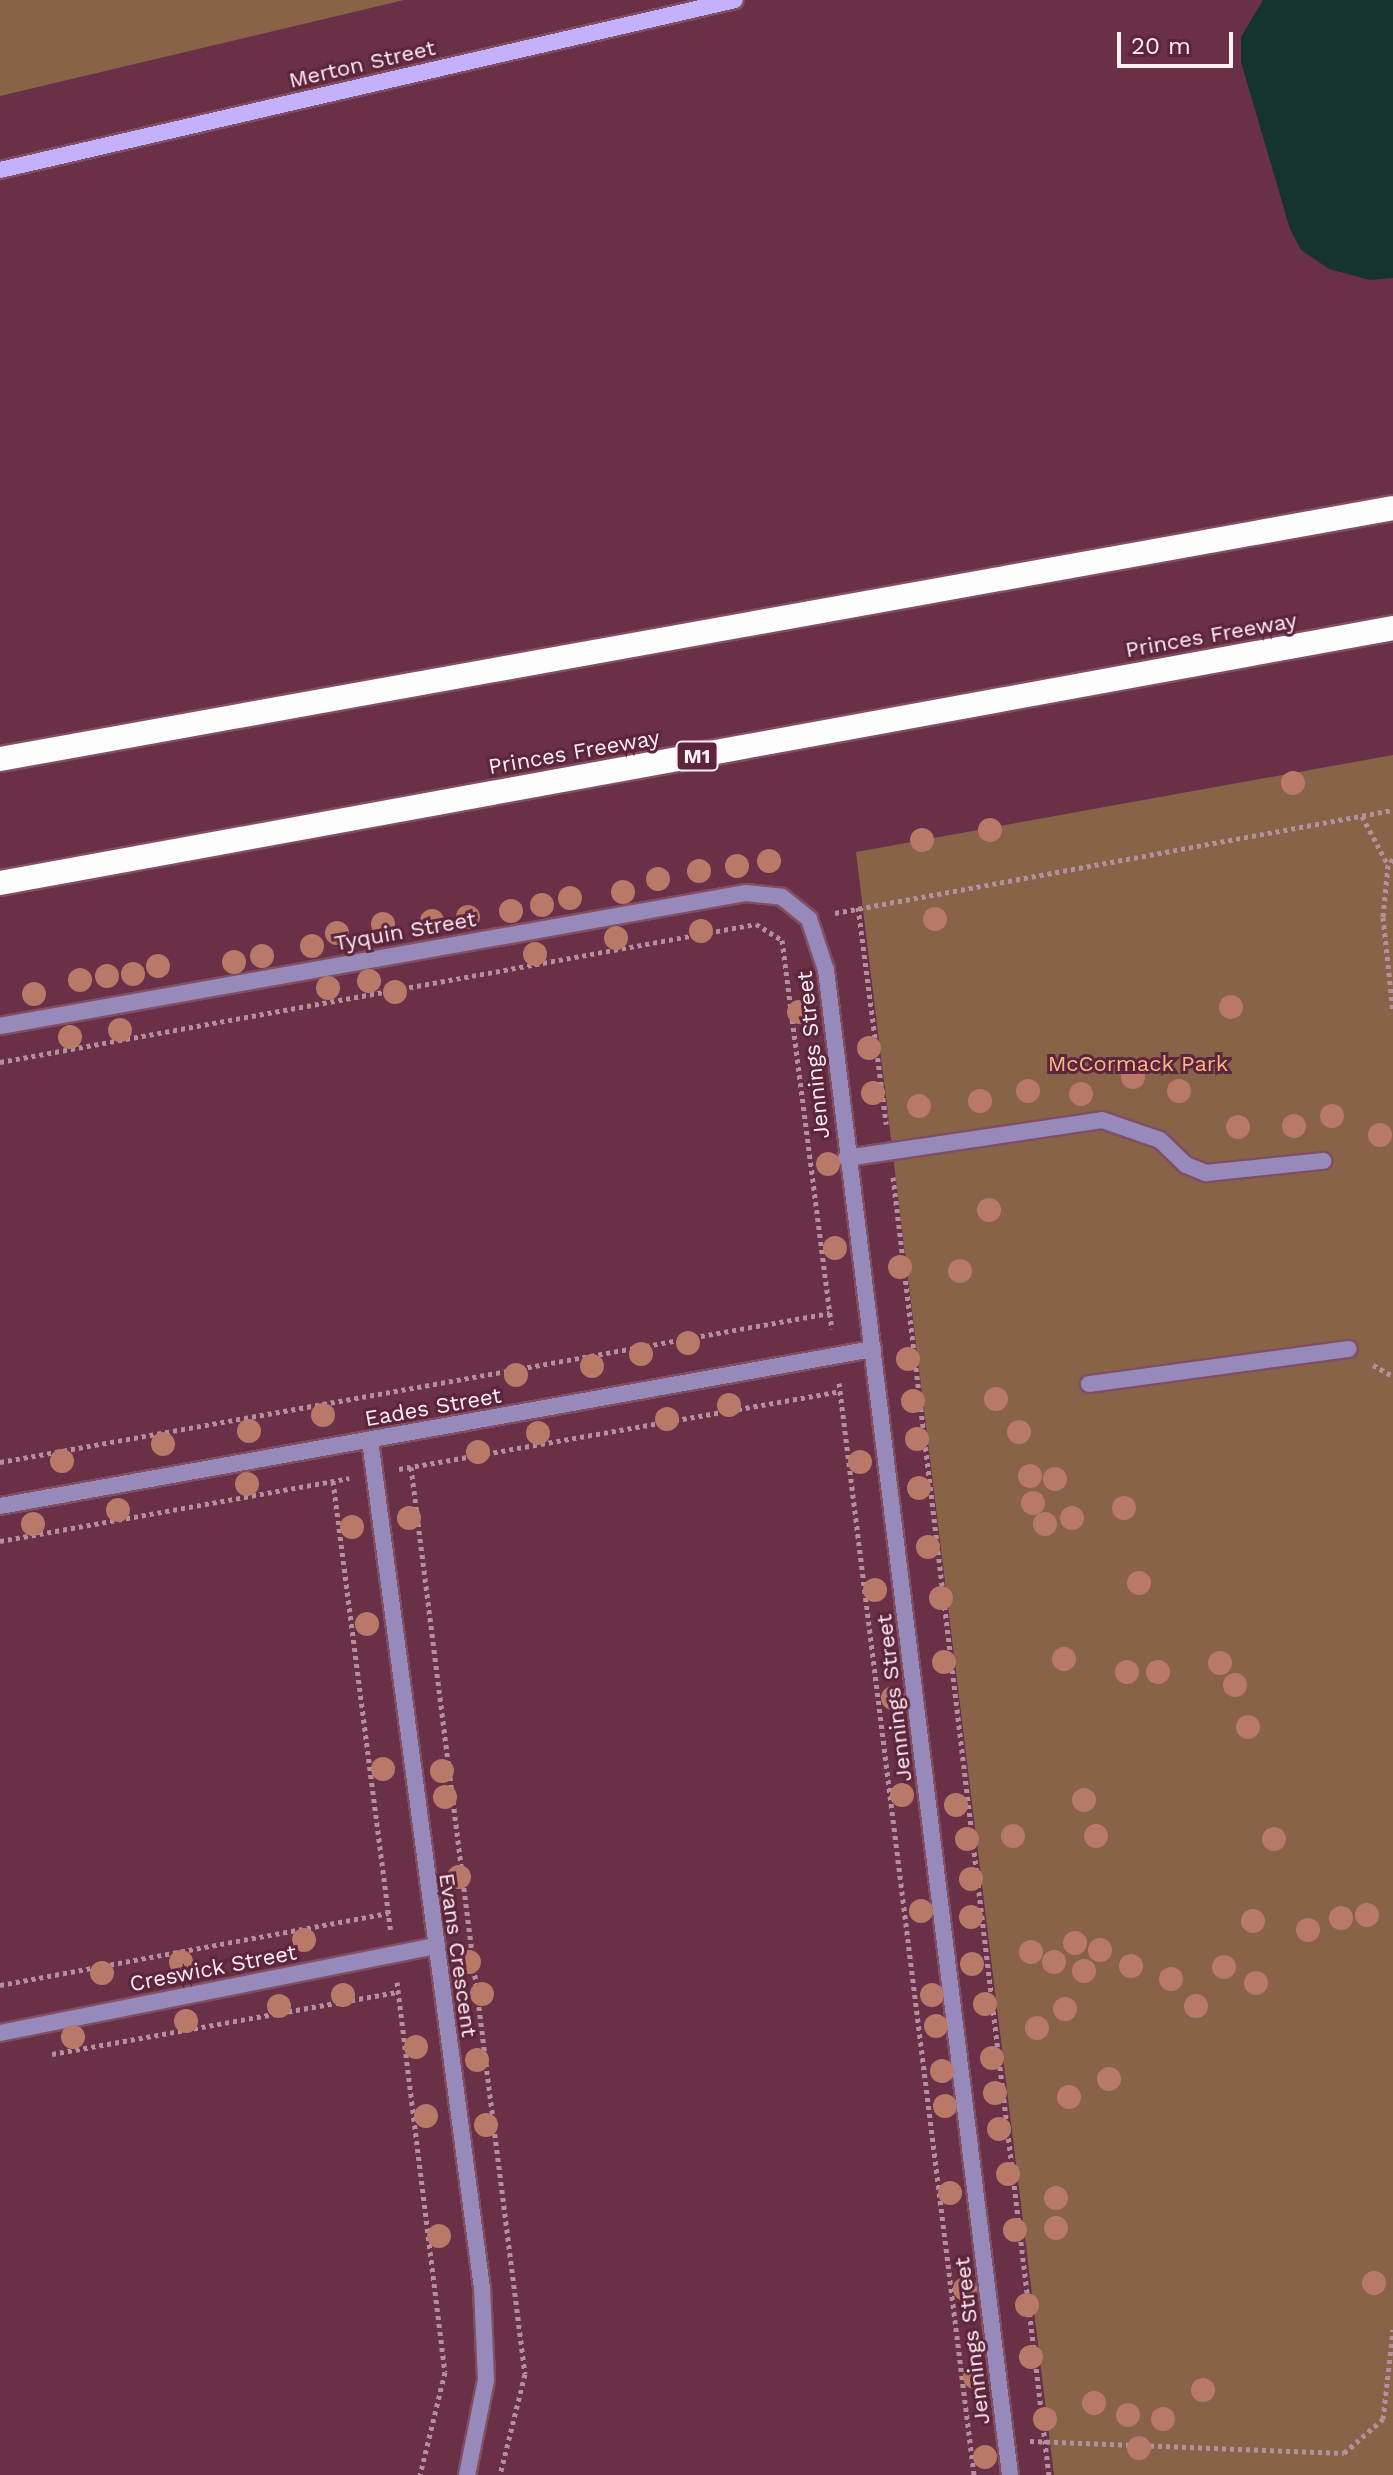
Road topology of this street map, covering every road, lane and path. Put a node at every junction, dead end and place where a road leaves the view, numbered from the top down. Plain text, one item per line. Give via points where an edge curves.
1 (735, 0) edge
2 (0, 170) edge
3 (1393, 508) edge
4 (1393, 628) edge
5 (0, 759) edge
6 (1393, 810) edge
7 (1362, 816) junction
8 (1393, 859) edge
9 (1388, 865) junction
10 (0, 883) edge
11 (858, 907) junction
12 (809, 919) junction
13 (1393, 1012) edge
14 (0, 1026) edge
15 (0, 1062) edge
16 (890, 1153) junction
17 (846, 1158) junction
18 (1323, 1161) dead end
19 (830, 1313) junction
20 (873, 1349) junction
21 (1349, 1349) dead end
22 (835, 1356) junction
23 (1373, 1365) dead end
24 (1393, 1376) edge
25 (1089, 1384) dead end
26 (840, 1391) junction
27 (370, 1440) junction
28 (0, 1462) edge
29 (411, 1467) junction
30 (375, 1474) junction
31 (0, 1506) edge
32 (0, 1541) edge
33 (388, 1913) dead end
34 (434, 1946) junction
35 (0, 1985) edge
36 (398, 1992) dead end
37 (0, 2033) edge
38 (46, 2055) dead end
39 (1393, 2330) edge
40 (1006, 2440) junction
41 (1047, 2442) junction
42 (467, 2475) edge
43 (500, 2475) edge
44 (974, 2475) edge
45 (1010, 2475) edge
46 (1049, 2475) edge

1 - 2 street, Merton Street
3 - 5 highway
4 - 10 highway, Princes Freeway / M1
6 - 7 path
7 - 9 path
7 - 11 path
8 - 9 path
9 - 13 path via 1383,917
11 - 12 path
11 - 16 path
12 - 14 street, Tyquin Street via 782,897 746,893
12 - 17 street, Jennings Street via 826,970
15 - 19 path via 756,924 782,940
16 - 17 street
16 - 18 street via 1102,1120 1160,1140 1186,1165 1206,1173
16 - 41 path
17 - 20 street, Jennings Street
19 - 22 path
19 - 28 path
20 - 22 street, Eades Street
20 - 40 street, Jennings Street
21 - 25 street
22 - 26 path
22 - 27 street, Eades Street
23 - 24 path
26 - 29 path
26 - 44 path
27 - 30 street, Evans Crescent
27 - 31 street, Eades Street
29 - 30 path
29 - 43 path via 525,2374
30 - 32 path
30 - 34 street, Evans Crescent
33 - 35 path
34 - 37 street, Creswick Street
34 - 42 street, Evans Crescent via 482,2288 486,2380
36 - 38 path
39 - 41 path via 1383,2419 1344,2453
40 - 41 path
40 - 45 street, Jennings Street
41 - 46 path

